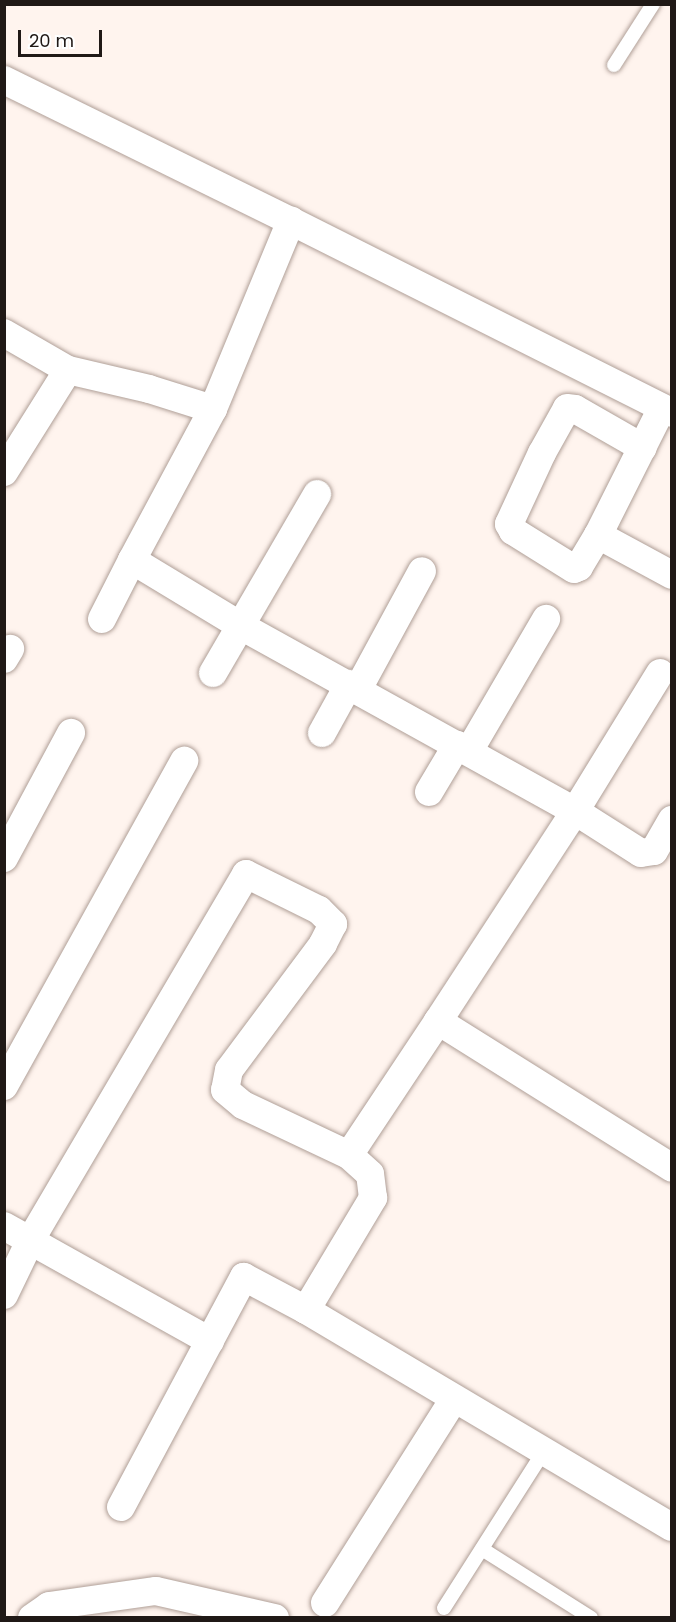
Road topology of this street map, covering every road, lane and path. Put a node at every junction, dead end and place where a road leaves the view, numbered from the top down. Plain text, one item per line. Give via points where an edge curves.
1 (653, 4) edge
2 (614, 65) dead end
3 (4, 80) edge
4 (291, 221) junction
5 (4, 333) edge
6 (68, 370) junction
7 (213, 409) junction
8 (667, 411) edge
9 (643, 448) junction
10 (4, 471) edge
11 (317, 494) dead end
12 (598, 535) junction
13 (132, 560) junction
14 (422, 571) dead end
15 (672, 575) edge
16 (102, 619) dead end
17 (546, 619) dead end
18 (242, 626) junction
19 (213, 673) dead end
20 (660, 673) dead end
21 (353, 687) junction
22 (71, 733) dead end
23 (322, 733) dead end
24 (463, 748) junction
25 (184, 761) dead end
26 (429, 792) dead end
27 (575, 811) junction
28 (672, 820) edge
29 (4, 858) edge
30 (438, 1021) junction
31 (4, 1086) edge
32 (349, 1155) junction
33 (672, 1168) edge
34 (4, 1226) edge
35 (30, 1241) junction
36 (4, 1295) edge
37 (306, 1310) junction
38 (210, 1341) junction
39 (454, 1399) junction
40 (544, 1451) junction
41 (121, 1507) dead end
42 (672, 1527) edge
43 (482, 1549) junction
44 (325, 1603) dead end
45 (444, 1608) dead end
46 (32, 1617) edge
47 (275, 1617) edge
48 (591, 1617) edge

1 - 2 lane
3 - 4 street
4 - 7 street
4 - 8 street
5 - 6 street
6 - 7 street
6 - 10 street
7 - 13 street
8 - 9 street
9 - 12 street
9 - 12 street via 567,408 509,524 513,531 574,569
11 - 18 street
12 - 15 street
13 - 16 street
13 - 18 street
14 - 21 street
17 - 24 street
18 - 19 street
18 - 21 street
20 - 27 street
21 - 23 street
21 - 24 street
22 - 29 street
24 - 26 street
24 - 27 street
25 - 31 street
27 - 28 street via 641,854 654,851
27 - 30 street
30 - 32 street
30 - 33 street
32 - 35 street via 243,1105 225,1090 229,1070 323,944 333,924 319,910 246,874
32 - 37 street via 370,1174 373,1198
34 - 35 street
35 - 36 street
35 - 38 street
37 - 38 street via 244,1277
37 - 39 street
38 - 41 street
39 - 40 street
39 - 44 street
40 - 42 street
40 - 43 lane
43 - 45 lane
43 - 48 lane
46 - 47 street via 49,1606 156,1591

